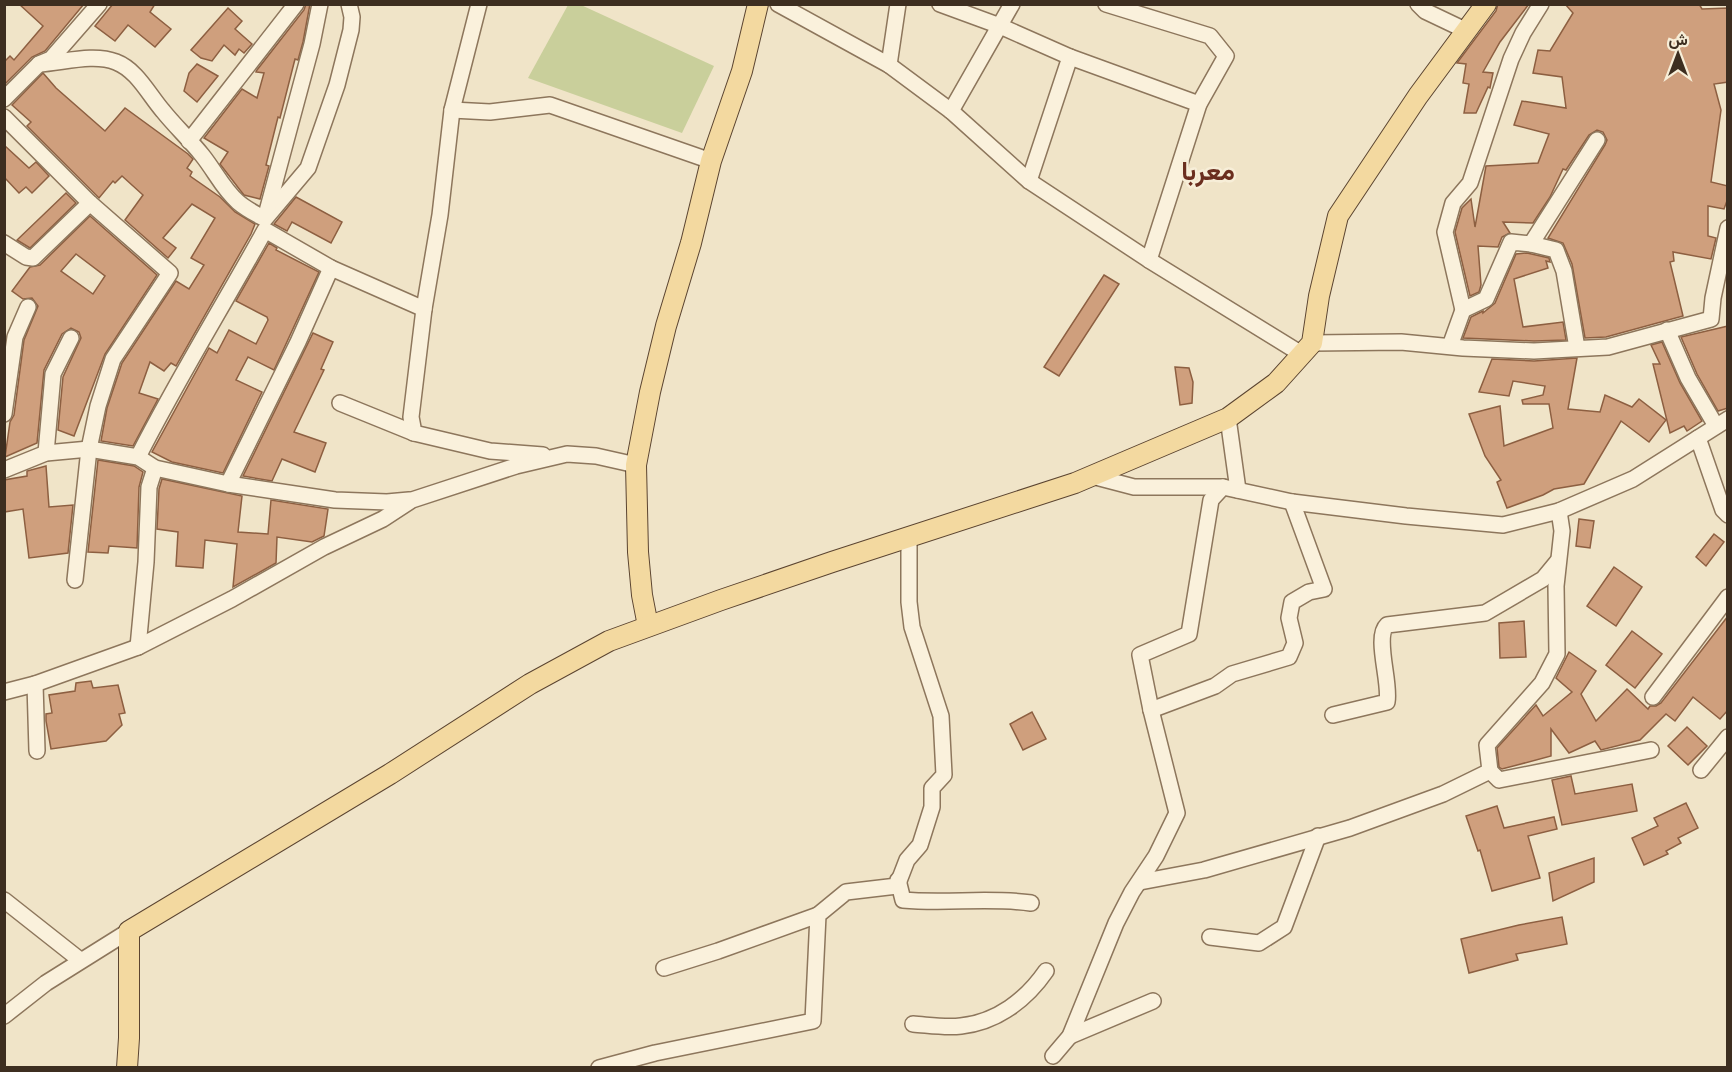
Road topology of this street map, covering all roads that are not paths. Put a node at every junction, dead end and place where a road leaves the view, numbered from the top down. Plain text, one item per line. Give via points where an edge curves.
1 (99, 4) edge
2 (296, 4) edge
3 (320, 4) edge
4 (349, 4) edge
5 (479, 4) edge
6 (758, 4) edge
7 (778, 4) edge
8 (898, 4) edge
9 (940, 4) edge
10 (1012, 4) edge
11 (1106, 4) edge
12 (1418, 4) edge
13 (1486, 4) edge
14 (1541, 4) edge
15 (1000, 26) junction
16 (1467, 31) junction
17 (1070, 57) junction
18 (39, 64) junction
19 (889, 65) junction
20 (4, 99) edge
21 (1199, 104) junction
22 (452, 110) junction
23 (951, 111) junction
24 (4, 117) edge
25 (1597, 140) dead end
26 (189, 141) junction
27 (711, 161) junction
28 (1029, 181) junction
29 (90, 203) junction
30 (265, 225) junction
31 (1728, 228) edge
32 (4, 243) edge
33 (1531, 244) junction
34 (1149, 260) junction
35 (331, 268) junction
36 (28, 307) dead end
37 (424, 309) junction
38 (1463, 310) junction
39 (1667, 330) junction
40 (71, 338) dead end
41 (1450, 346) junction
42 (1577, 348) junction
43 (1307, 349) junction
44 (340, 403) dead end
45 (4, 414) edge
46 (1228, 418) junction
47 (1722, 422) edge
48 (414, 433) junction
49 (1698, 438) junction
50 (89, 449) junction
51 (46, 453) junction
52 (138, 457) junction
53 (556, 457) junction
54 (636, 465) junction
55 (155, 468) junction
56 (4, 470) edge
57 (1092, 476) junction
58 (228, 484) junction
59 (1223, 487) junction
60 (1238, 490) junction
61 (412, 500) junction
62 (1292, 502) junction
63 (1559, 512) junction
64 (1728, 515) edge
65 (909, 537) junction
66 (1557, 562) junction
67 (75, 580) dead end
68 (1728, 597) edge
69 (648, 626) junction
70 (138, 647) junction
71 (35, 684) junction
72 (4, 692) edge
73 (1653, 697) dead end
74 (1151, 710) junction
75 (1333, 715) dead end
76 (1728, 737) edge
77 (1651, 750) dead end
78 (37, 751) dead end
79 (1701, 770) dead end
80 (1490, 771) junction
81 (1318, 836) junction
82 (898, 880) junction
83 (1140, 882) junction
84 (4, 900) edge
85 (1031, 903) dead end
86 (818, 915) junction
87 (129, 931) junction
88 (1210, 937) dead end
89 (80, 960) junction
90 (664, 968) dead end
91 (1046, 971) dead end
92 (1153, 1000) dead end
93 (4, 1016) edge
94 (913, 1024) dead end
95 (1071, 1036) junction
96 (1053, 1056) dead end
97 (604, 1067) edge
98 (127, 1068) edge

1 - 18 street via 51,59
2 - 26 street
3 - 30 street
4 - 30 street via 351,30 308,168
5 - 22 street
6 - 27 main road via 742,72
7 - 19 street
8 - 19 street
9 - 15 street
10 - 15 street
11 - 21 street via 1210,36 1226,56
12 - 16 street
13 - 16 main road
14 - 38 street via 1511,59 1470,183 1453,203 1444,232
15 - 17 street
15 - 23 street
16 - 43 main road via 1418,96 1338,216
17 - 21 street
17 - 28 street
18 - 20 street
18 - 26 street via 88,59 117,62 132,73
19 - 23 street
21 - 34 street
22 - 27 street via 490,112 550,105
22 - 37 street
23 - 28 street
24 - 29 street
25 - 33 street
26 - 30 street via 226,189
27 - 54 main road via 666,326
28 - 34 street
29 - 32 street via 33,258
29 - 50 street via 170,273 113,359
30 - 35 street
30 - 52 street
31 - 39 street via 1711,319
33 - 38 street via 1511,242 1486,299
33 - 42 street via 1556,250 1564,271
34 - 43 street
35 - 37 street
35 - 58 street
36 - 45 street via 15,337
37 - 48 street via 411,417
38 - 41 street
39 - 42 street via 1608,347
39 - 47 street via 1688,378
40 - 51 street via 53,374
41 - 42 street via 1534,351
41 - 43 street via 1401,342
43 - 46 main road via 1276,383
44 - 48 street
46 - 57 main road
46 - 60 street
47 - 49 street
48 - 53 street via 490,451
49 - 63 street via 1633,479
49 - 64 street
50 - 51 street
50 - 52 street
50 - 67 street
51 - 56 street
52 - 55 street
53 - 54 street via 596,456
53 - 61 street
54 - 69 main road via 638,552
55 - 58 street
55 - 70 street via 149,487
57 - 59 street via 1134,487
57 - 65 main road
58 - 61 street via 335,500
59 - 60 street
59 - 74 street via 1212,500 1189,634 1140,655
60 - 62 street
61 - 70 street via 383,519
62 - 63 street via 1503,525
62 - 74 street via 1324,590 1309,592 1292,602 1289,618 1295,643 1289,657 1232,674 1215,686
63 - 66 street via 1562,531
65 - 69 main road
65 - 82 street via 912,627 941,716 945,775 932,788 932,807 920,845 907,860
66 - 75 street via 1543,579 1485,613 1387,625 1382,636 1387,702
66 - 80 street via 1557,654 1542,683 1487,745
68 - 73 street
69 - 87 main road via 609,641 530,684 390,774
70 - 71 street
71 - 72 street
71 - 78 street
74 - 83 street via 1177,813
76 - 79 street
77 - 80 street via 1499,780
80 - 81 street via 1443,794
81 - 83 street via 1204,870
81 - 88 street via 1284,927 1259,943
82 - 85 street via 903,900
82 - 86 street via 897,886 846,892
83 - 95 street via 1116,923
84 - 89 street
86 - 90 street
86 - 97 street via 813,1021
87 - 89 street
87 - 98 main road
89 - 93 street
91 - 94 street via 1033,989 999,1016 961,1026
92 - 95 street
95 - 96 street

